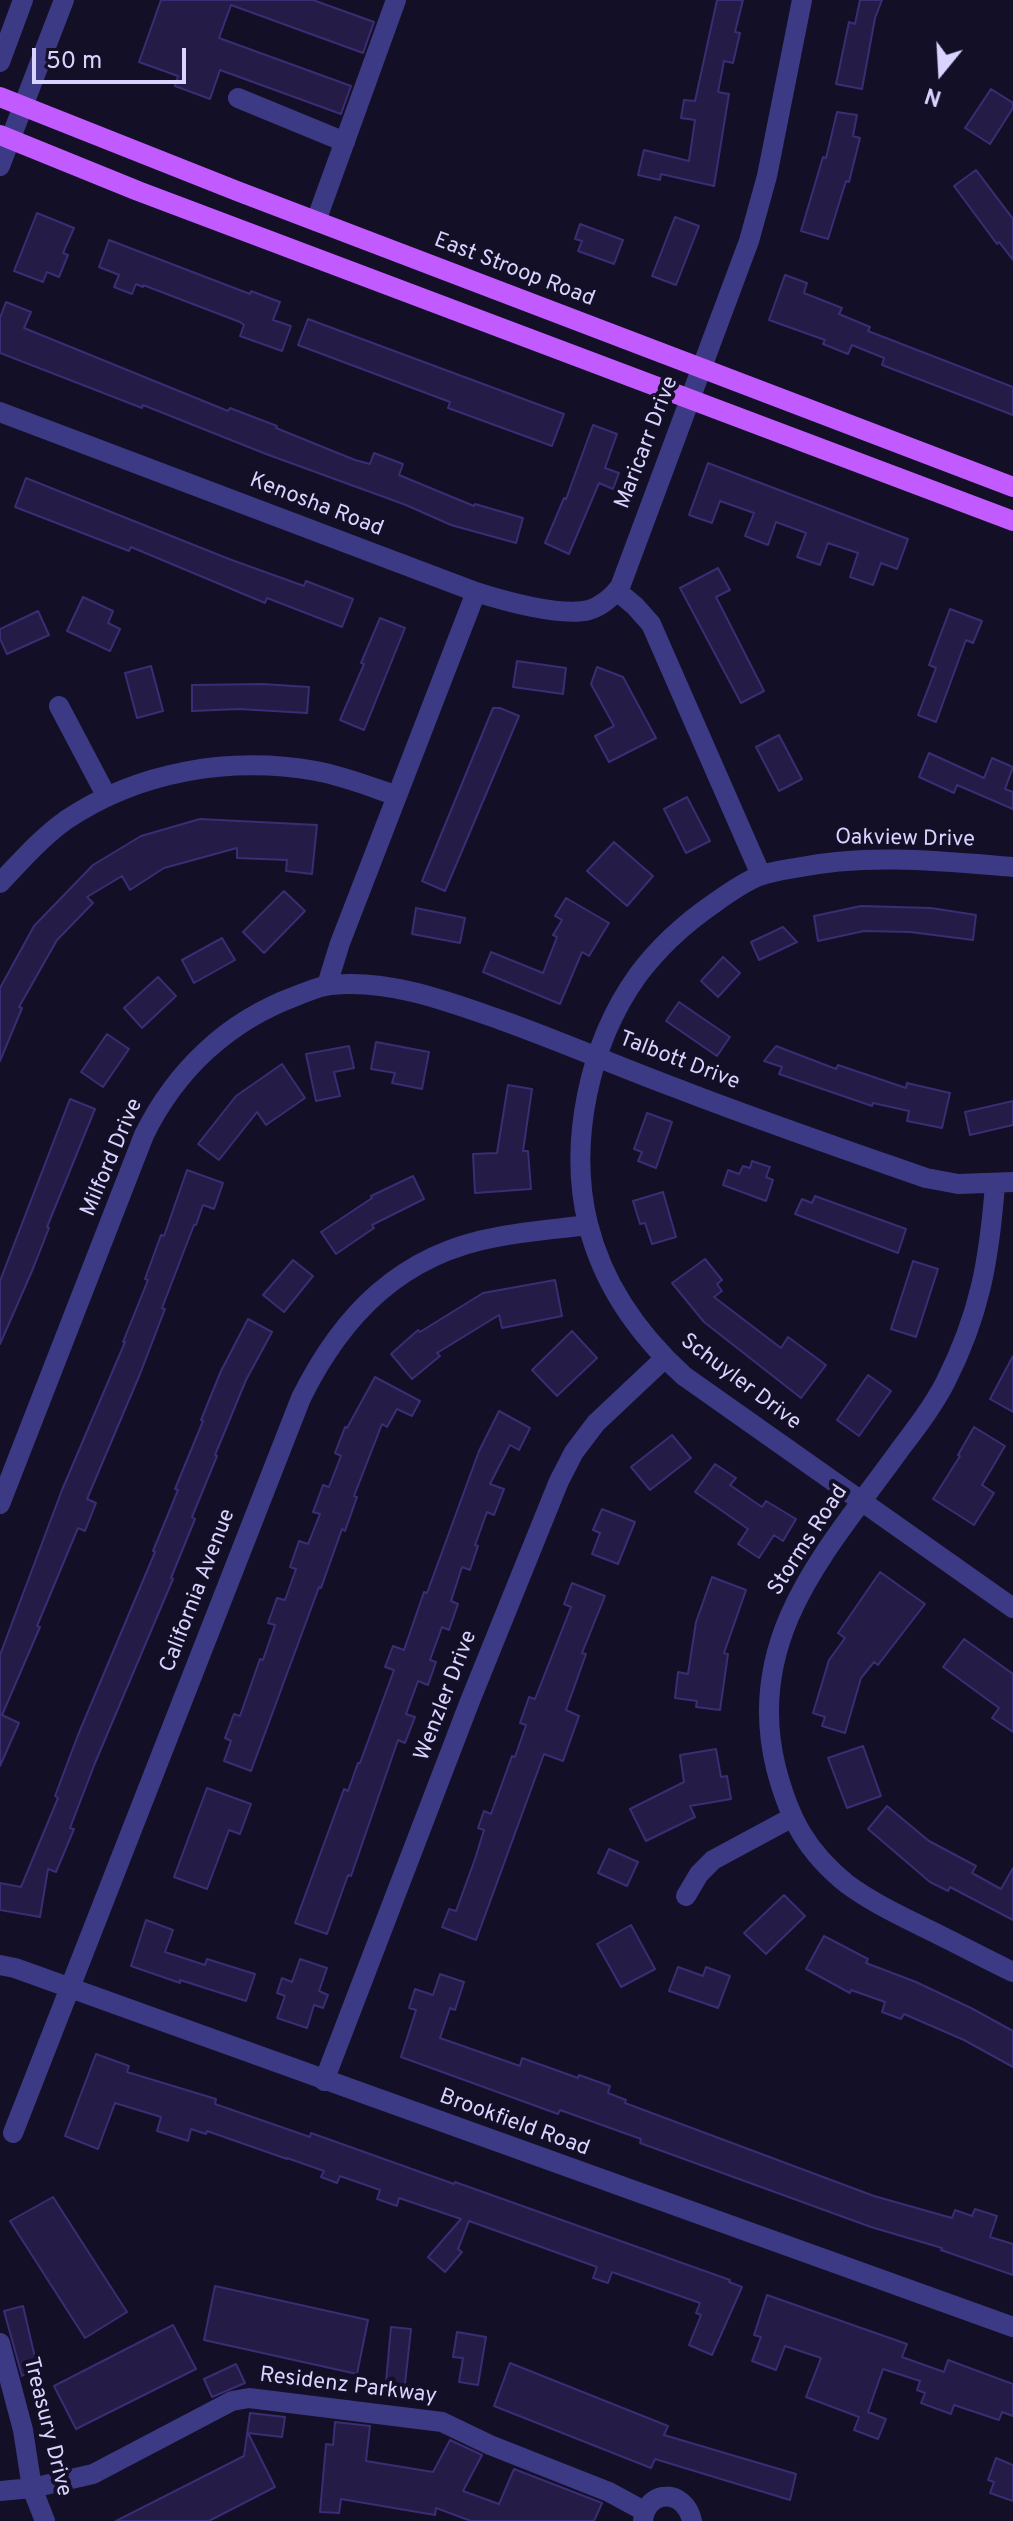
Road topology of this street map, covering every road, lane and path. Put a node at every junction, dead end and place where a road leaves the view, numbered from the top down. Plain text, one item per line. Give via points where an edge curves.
1 (23, 0) edge
2 (64, 0) edge
3 (396, 0) edge
4 (802, 0) edge
5 (0, 62) edge
6 (0, 97) edge
7 (238, 98) dead end
8 (23, 106) junction
9 (5, 137) edge
10 (345, 142) junction
11 (0, 166) edge
12 (316, 221) junction
13 (702, 369) junction
14 (691, 399) junction
15 (0, 412) edge
16 (1013, 487) edge
17 (1013, 521) edge
18 (617, 591) junction
19 (476, 592) junction
20 (59, 706) dead end
21 (397, 796) junction
22 (107, 797) junction
23 (1013, 867) edge
24 (761, 875) junction
25 (0, 883) edge
26 (327, 985) junction
27 (598, 1057) junction
28 (1004, 1184) edge
29 (588, 1225) junction
30 (665, 1358) junction
31 (863, 1502) junction
32 (0, 1504) edge
33 (1013, 1608) edge
34 (791, 1818) junction
35 (686, 1896) dead end
36 (0, 1965) edge
37 (1013, 1972) edge
38 (69, 1990) junction
39 (324, 2081) junction
40 (13, 2133) dead end
41 (1013, 2327) edge
42 (0, 2343) edge
43 (32, 2488) junction
44 (0, 2491) edge
45 (644, 2516) edge
46 (45, 2521) edge
47 (692, 2521) edge

1 - 5 street
2 - 8 street
3 - 10 street
4 - 13 street, Maricarr Drive via 753,228
6 - 8 main road, East Stroop Road
7 - 10 street
8 - 9 street
8 - 12 main road, East Stroop Road
9 - 11 street
9 - 14 main road
10 - 12 street
12 - 13 main road, East Stroop Road
13 - 14 street, Maricarr Drive
13 - 16 main road, East Stroop Road
14 - 17 main road
14 - 18 street, Maricarr Drive
15 - 19 street, Kenosha Road
18 - 19 street, Kenosha Road via 593,609 578,612
18 - 24 street via 651,624
19 - 21 street
20 - 22 street
21 - 22 street via 319,771 237,764 193,769
21 - 26 street
22 - 25 street via 66,820
23 - 24 street, Oakview Drive via 882,859 835,861
24 - 27 street, Oakview Drive via 689,921 660,949 618,1008
26 - 27 street, Talbott Drive via 390,987 453,1003
26 - 32 street, Milford Drive via 244,1020 190,1065 168,1092 144,1135
27 - 28 street, Talbott Drive via 926,1178
27 - 29 street, Schuyler Drive via 584,1109 580,1152
28 - 31 street, Storms Road via 967,1335 929,1409
29 - 30 street, Schuyler Drive via 621,1303
29 - 38 street, California Avenue via 495,1237 429,1259 367,1302 319,1361
30 - 31 street, Schuyler Drive
30 - 39 street, Wenzler Drive via 596,1423 559,1481
31 - 33 street, Schuyler Drive
31 - 34 street, Storms Road via 790,1611 770,1679 773,1753
34 - 35 street via 713,1860
34 - 37 street, Storms Road via 824,1862 874,1902
36 - 38 street, Brookfield Road
38 - 39 street, Brookfield Road
38 - 40 street, California Avenue
39 - 41 street, Brookfield Road
42 - 43 street, Treasury Drive
43 - 44 street, Residenz Parkway
43 - 45 street, Residenz Parkway via 93,2474 232,2401 249,2398 442,2422 609,2492
43 - 46 street, Treasury Drive
45 - 47 street, Residenz Parkway via 655,2499 670,2497 685,2504

